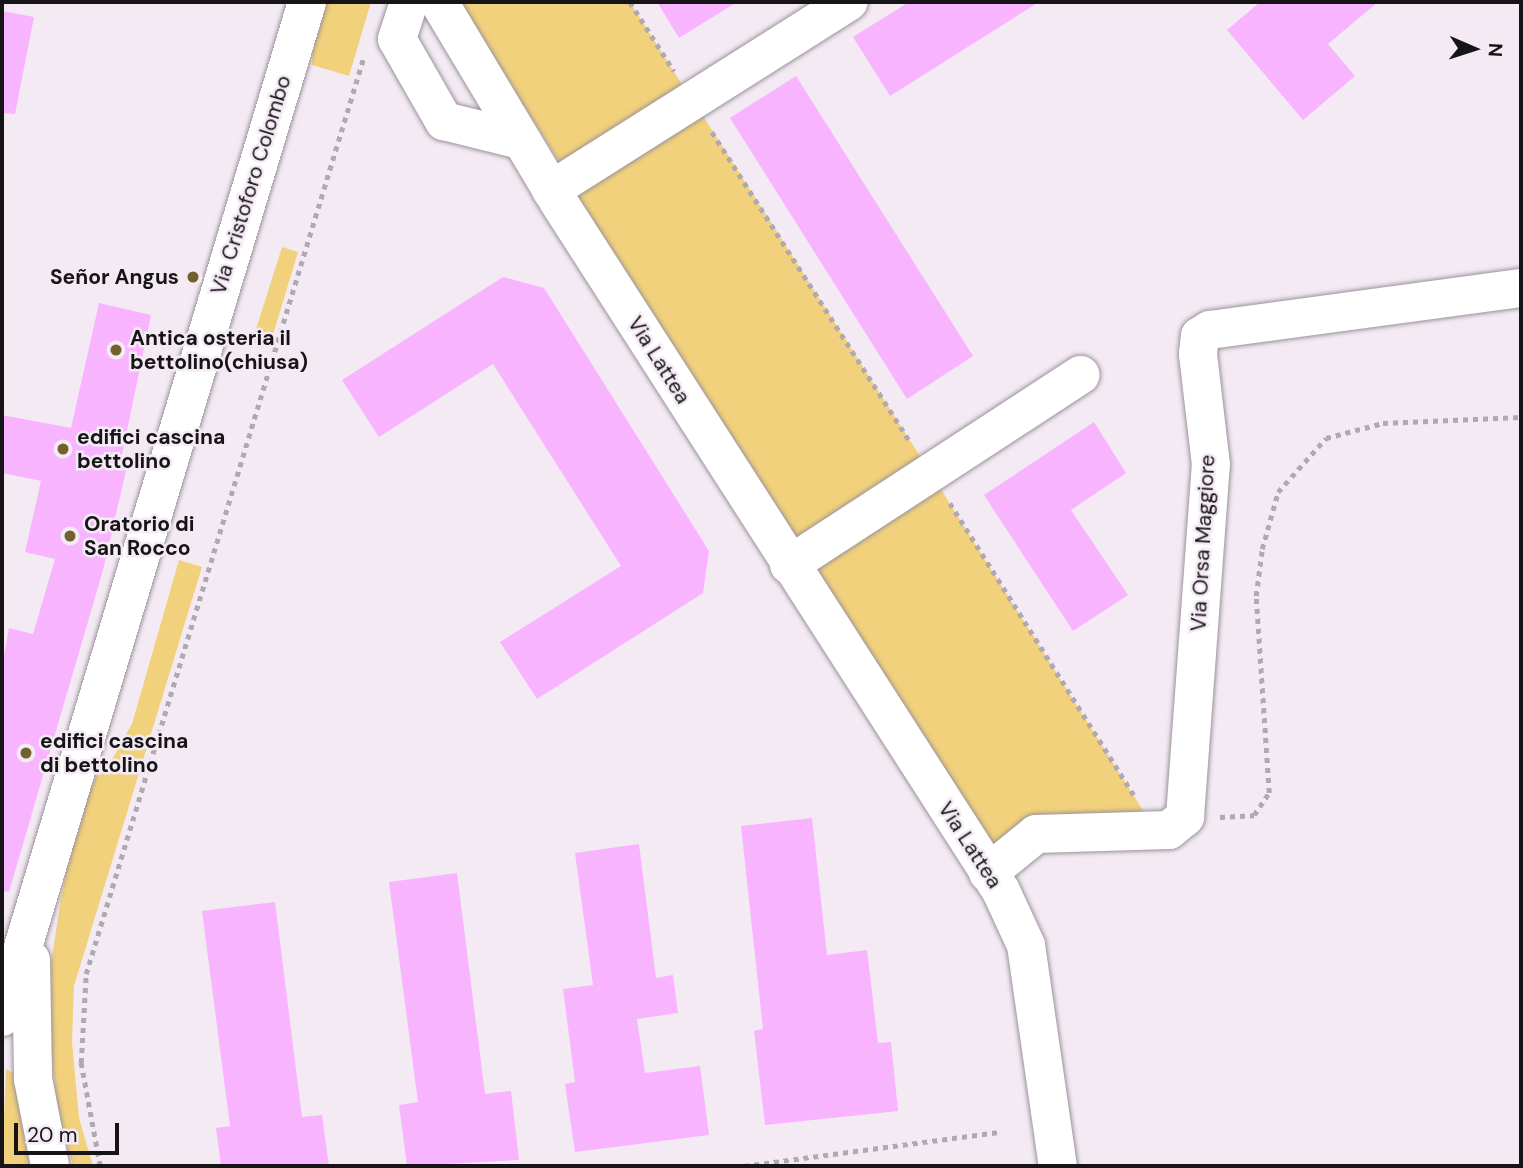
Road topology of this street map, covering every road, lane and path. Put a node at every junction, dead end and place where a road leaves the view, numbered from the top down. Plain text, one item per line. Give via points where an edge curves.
1 (307, 2) edge
2 (409, 2) edge
3 (439, 2) edge
4 (630, 2) edge
5 (848, 2) edge
6 (365, 54) dead end
7 (692, 100) junction
8 (521, 140) junction
9 (551, 190) junction
10 (1521, 288) edge
11 (1080, 375) dead end
12 (1521, 417) edge
13 (930, 472) junction
14 (789, 565) junction
15 (1170, 824) junction
16 (988, 873) junction
17 (30, 934) junction
18 (2, 1017) edge
19 (999, 1132) dead end
20 (1047, 1165) edge
21 (50, 1166) edge
22 (100, 1166) edge
23 (744, 1166) edge

1 - 17 street, Via Cristoforo Colombo
2 - 8 street via 397,39 443,121
3 - 8 street, Via Lattea
4 - 7 path
5 - 7 street
6 - 22 path via 86,974 81,1063
7 - 9 street
7 - 13 path
8 - 9 street, Via Lattea
9 - 14 street, Via Lattea
10 - 15 street, Via Orsa Maggiore via 1210,330 1200,336 1210,465
11 - 13 street
12 - 15 path via 1383,423 1326,438 1278,492 1262,549 1256,596 1269,793 1254,815
13 - 14 street
13 - 15 path
14 - 16 street, Via Lattea
15 - 16 street via 1035,834
16 - 20 street, Via Lattea via 1026,945
17 - 18 street, Via Cristoforo Colombo
17 - 21 street, Via Cristoforo Colombo via 33,1079
19 - 23 path

